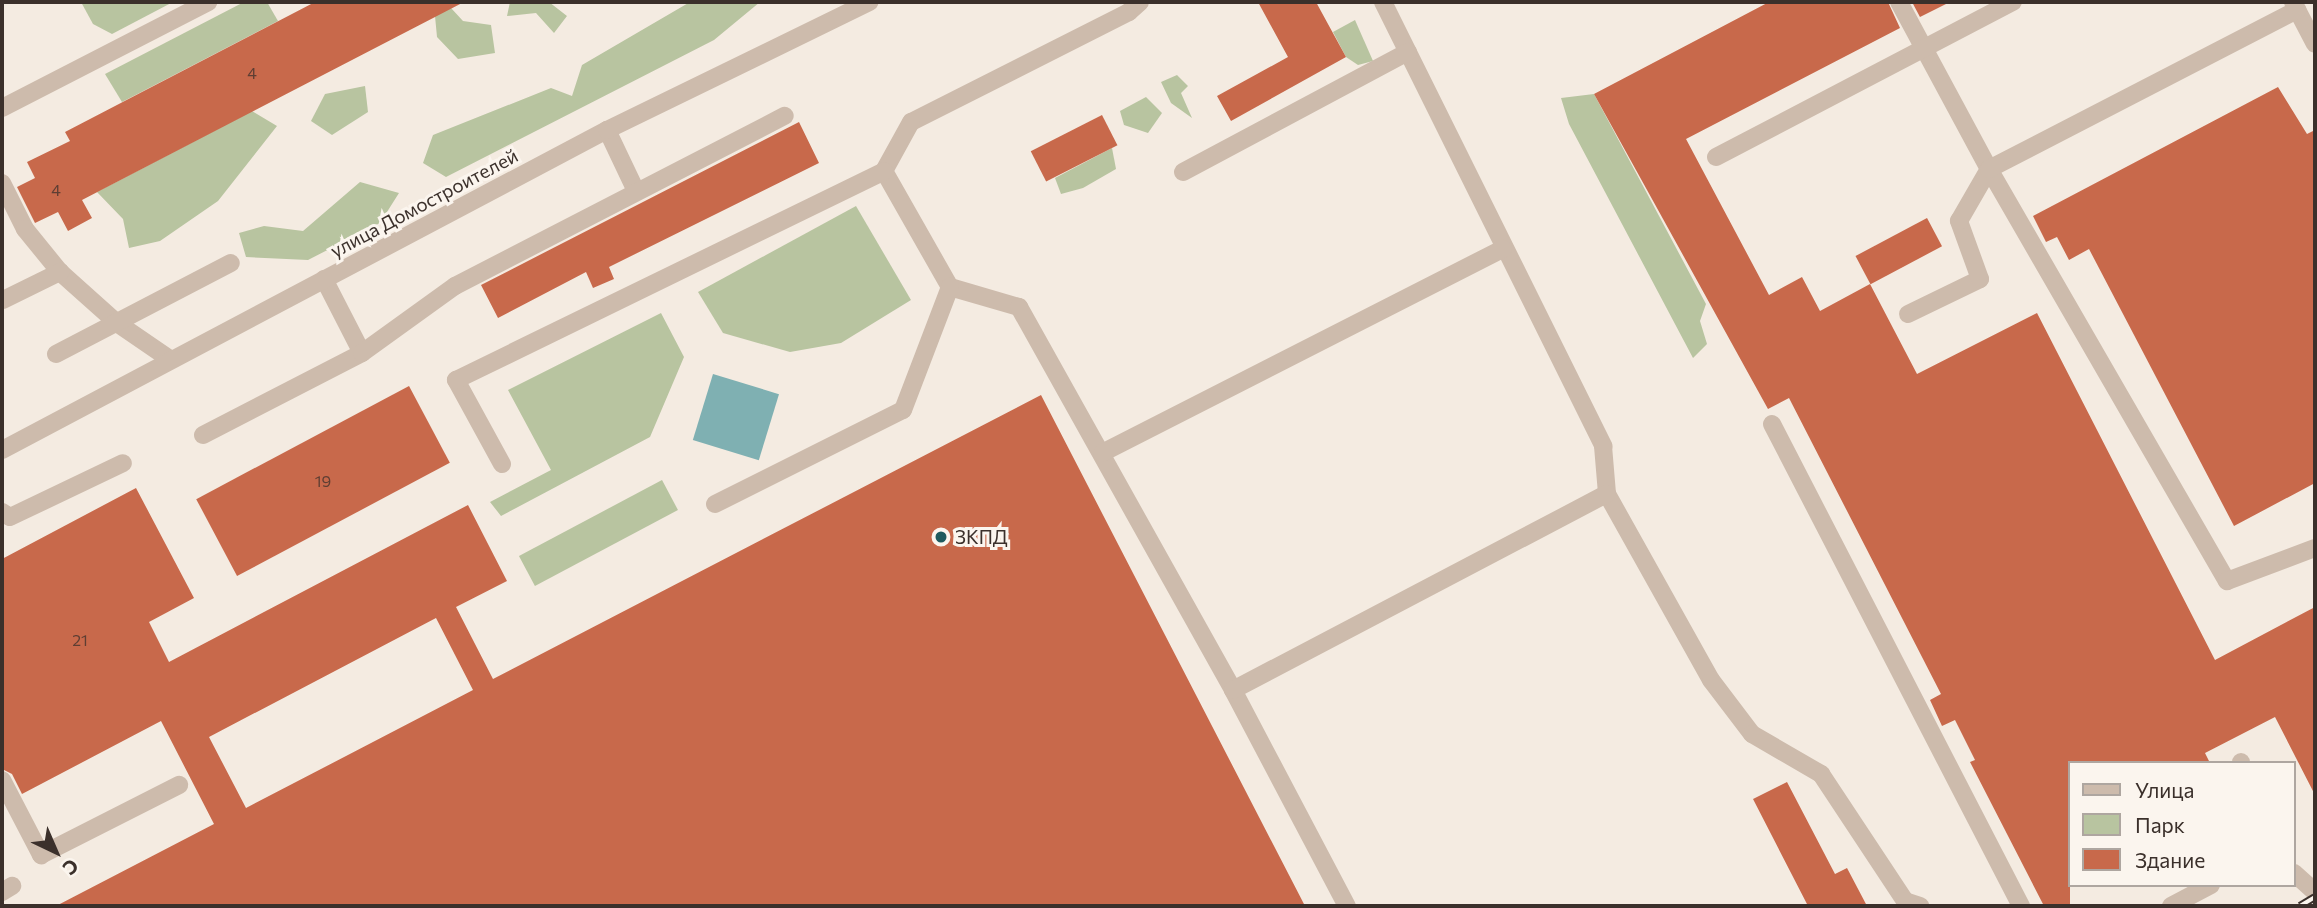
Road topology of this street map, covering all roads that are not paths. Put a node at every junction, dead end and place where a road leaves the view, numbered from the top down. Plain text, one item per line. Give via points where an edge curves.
1 (208, 2) edge
2 (870, 2) edge
3 (1140, 2) edge
4 (1383, 2) edge
5 (1899, 2) edge
6 (2013, 2) edge
7 (2295, 6) edge
8 (2315, 44) edge
9 (1924, 47) junction
10 (1408, 52) junction
11 (2, 108) edge
12 (785, 116) dead end
13 (607, 130) junction
14 (1716, 157) dead end
15 (1989, 169) junction
16 (884, 171) junction
17 (1183, 172) dead end
18 (2, 183) edge
19 (636, 191) junction
20 (1503, 249) junction
21 (231, 263) dead end
22 (60, 272) junction
23 (324, 279) junction
24 (950, 287) junction
25 (3, 300) edge
26 (1908, 314) dead end
27 (117, 323) junction
28 (362, 353) junction
29 (56, 354) dead end
30 (171, 360) junction
31 (1772, 424) dead end
32 (204, 435) dead end
33 (2, 450) edge
34 (1102, 453) junction
35 (124, 463) dead end
36 (502, 464) dead end
37 (1607, 494) junction
38 (715, 504) dead end
39 (2, 512) edge
40 (2315, 548) edge
41 (1233, 690) junction
42 (2, 780) edge
43 (179, 785) dead end
44 (2296, 873) edge
45 (2207, 887) edge
46 (2315, 892) edge
47 (1347, 906) edge
48 (1920, 906) edge
49 (2021, 906) edge
50 (2171, 906) edge

1 - 11 street
2 - 13 street, улица Домостроителей
3 - 16 street via 1129,12 911,122
4 - 10 street
5 - 9 street
6 - 9 street
7 - 8 street
7 - 15 street
9 - 14 street
9 - 15 street
10 - 17 street
10 - 20 street
12 - 19 street
13 - 19 street
13 - 23 street, улица Домостроителей
15 - 26 street via 1959,220 1980,279
15 - 40 street via 2227,582
16 - 24 street
16 - 36 street via 456,380
18 - 22 street via 25,229
19 - 28 street via 455,285
20 - 34 street
20 - 37 street via 1603,446
21 - 27 street
22 - 25 street
22 - 27 street
23 - 28 street
23 - 30 street, улица Домостроителей
24 - 34 street via 1019,307
24 - 38 street via 903,410
27 - 29 street
27 - 30 street
28 - 32 street
30 - 33 street, улица Домостроителей
31 - 49 street
34 - 41 street
35 - 39 street via 10,517
37 - 41 street
37 - 48 street via 1711,680 1752,734 1821,774 1905,901
41 - 47 street
42 - 43 street via 41,855
44 - 46 street
45 - 50 street

